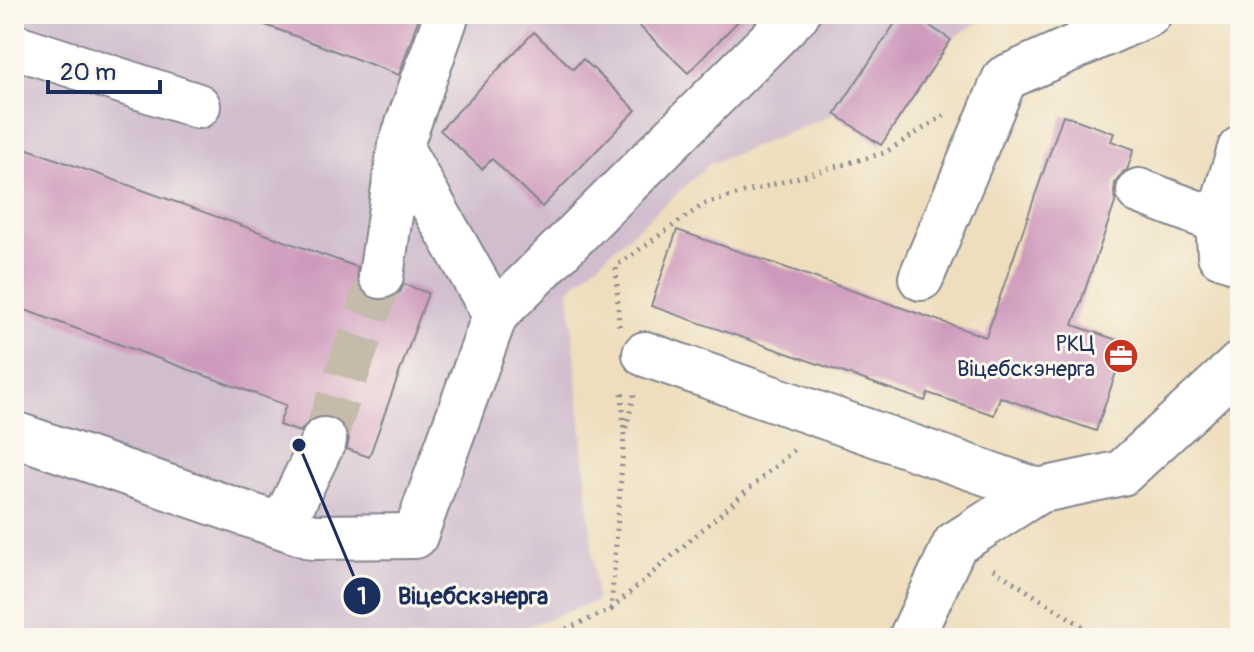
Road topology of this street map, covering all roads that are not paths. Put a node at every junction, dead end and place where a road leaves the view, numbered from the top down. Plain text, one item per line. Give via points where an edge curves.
1 (447, 14) edge
2 (797, 14) edge
3 (1149, 14) edge
4 (14, 46) edge
5 (198, 106) dead end
6 (400, 147) junction
7 (1240, 149) edge
8 (1139, 191) dead end
9 (1218, 221) junction
10 (1240, 262) edge
11 (381, 276) tunnel mouth
12 (921, 278) dead end
13 (495, 315) junction
14 (628, 352) road end
15 (1240, 364) edge
16 (14, 434) edge
17 (324, 440) tunnel mouth
18 (1038, 491) junction
19 (282, 526) junction
20 (911, 638) edge

1 - 6 street
2 - 13 street
3 - 12 street via 1005,78
4 - 5 street
6 - 11 street
6 - 13 street
7 - 9 street
8 - 9 street
9 - 10 street via 1220,255
13 - 19 street via 415,536 313,537
14 - 18 street
15 - 18 street via 1122,473
16 - 19 street
17 - 19 street
18 - 20 street via 955,544

